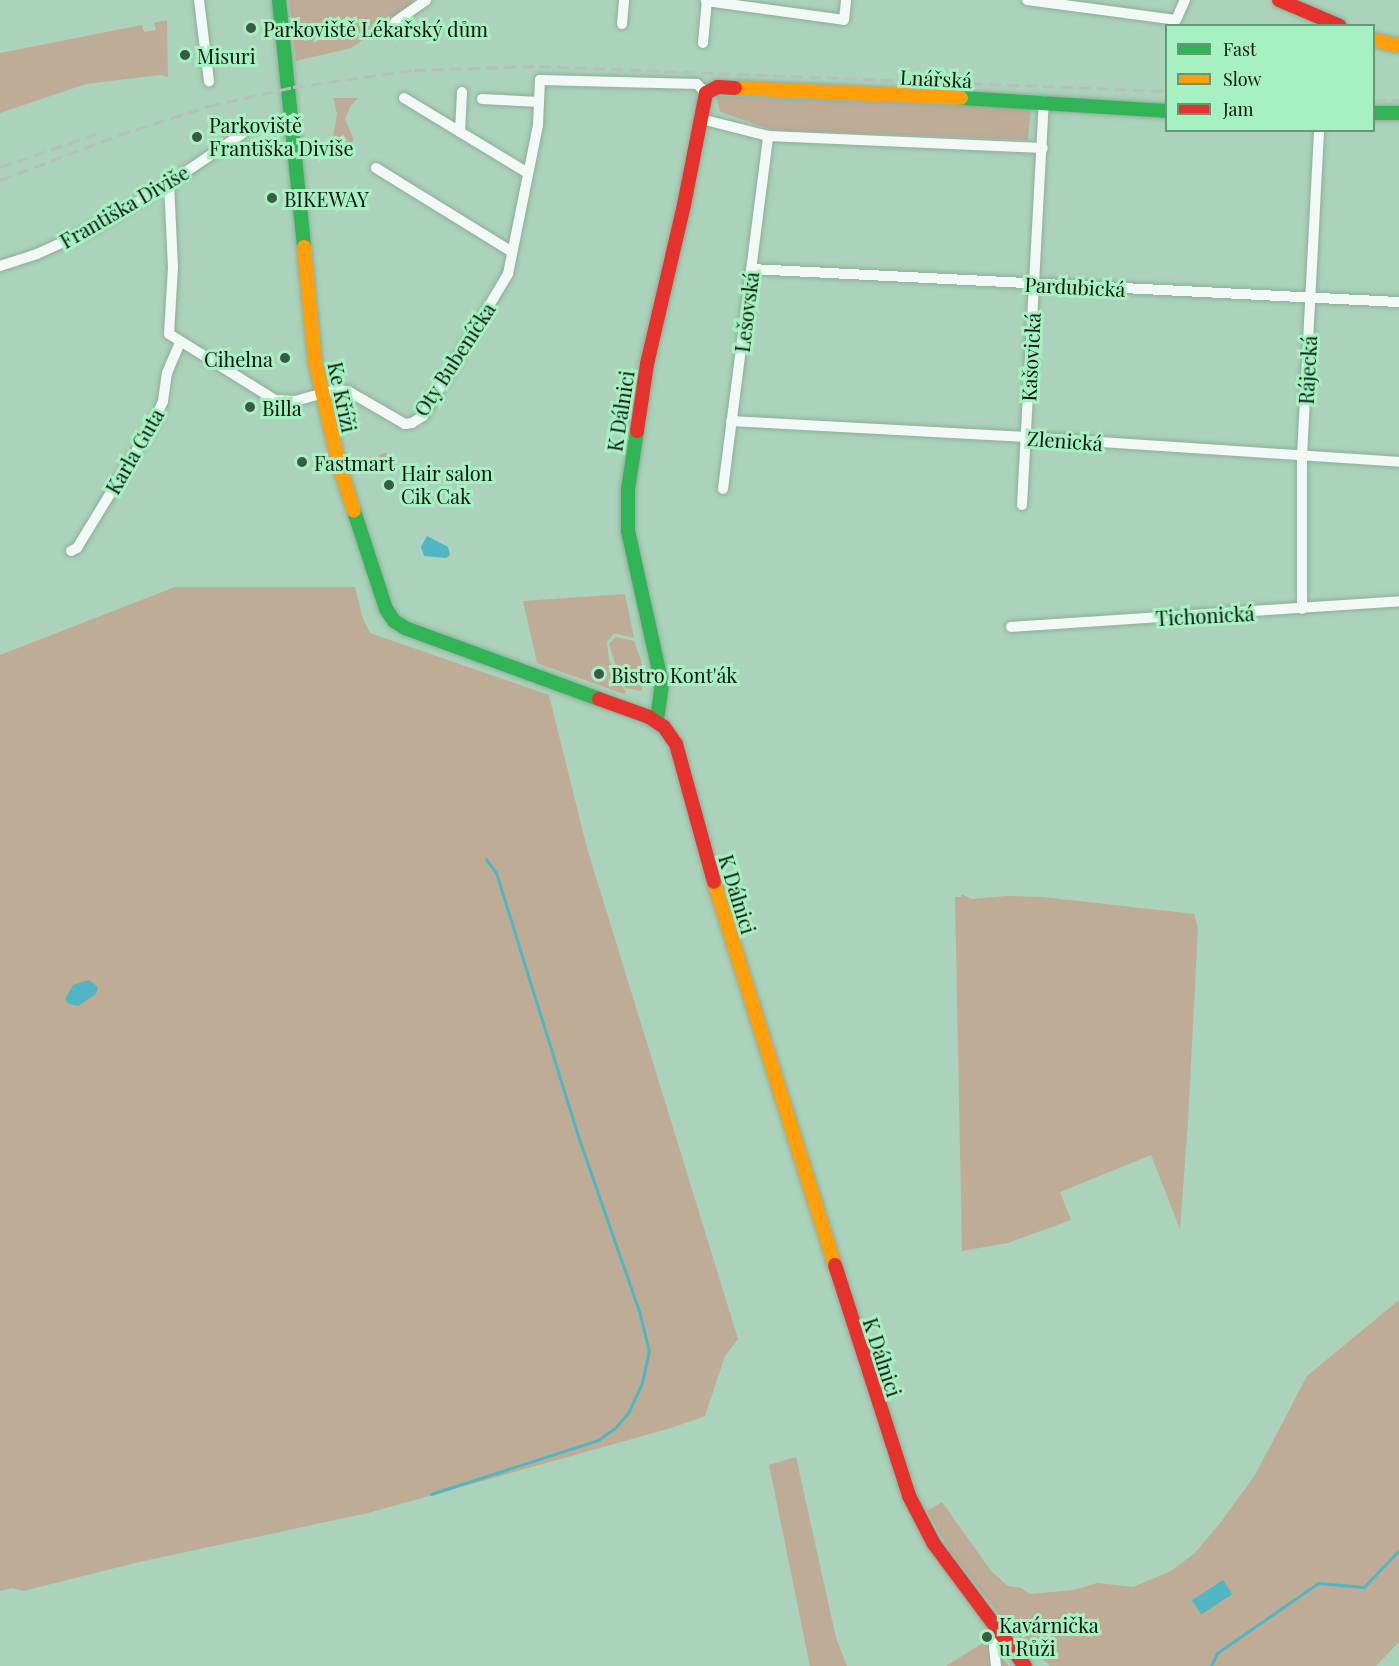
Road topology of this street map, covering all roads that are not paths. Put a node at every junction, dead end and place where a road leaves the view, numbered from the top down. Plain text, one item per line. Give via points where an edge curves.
1 (199, 0) edge
2 (279, 0) edge
3 (624, 0) edge
4 (846, 0) edge
5 (1027, 0) edge
6 (1185, 0) edge
7 (1279, 0) edge
8 (423, 1) edge
9 (706, 1) edge
10 (395, 22) dead end
11 (622, 24) dead end
12 (1335, 24) edge
13 (1375, 40) edge
14 (703, 43) dead end
15 (1399, 46) edge
16 (209, 81) dead end
17 (462, 92) dead end
18 (706, 93) junction
19 (404, 98) dead end
20 (482, 99) dead end
21 (539, 102) junction
22 (1044, 102) junction
23 (1165, 111) edge
24 (1375, 113) edge
25 (1399, 113) edge
26 (701, 119) junction
27 (460, 132) junction
28 (1319, 132) edge
29 (242, 134) dead end
30 (768, 136) junction
31 (1043, 148) junction
32 (376, 168) dead end
33 (528, 173) junction
34 (169, 183) junction
35 (512, 252) junction
36 (0, 266) edge
37 (751, 269) junction
38 (1034, 284) junction
39 (1312, 298) junction
40 (1399, 302) edge
41 (180, 342) junction
42 (321, 394) junction
43 (731, 422) junction
44 (1026, 437) junction
45 (1302, 456) junction
46 (1399, 462) edge
47 (723, 489) dead end
48 (1022, 505) dead end
49 (71, 551) dead end
50 (1399, 601) edge
51 (1302, 609) junction
52 (1011, 627) dead end
53 (657, 721) junction
54 (1001, 1636) junction
55 (996, 1666) edge
56 (1025, 1666) edge

1 - 16 street
2 - 42 street, Ke Kříži via 308,308
3 - 11 street
4 - 9 street via 844,20
5 - 6 street via 1176,20
7 - 12 street
8 - 10 street
9 - 14 street
13 - 15 street
17 - 27 street
18 - 21 street, Oty Bubeníčka via 697,84 540,80
18 - 22 street, Lnářská via 718,87
18 - 26 street, K Dálnici
19 - 27 street
20 - 21 street
21 - 33 street, Oty Bubeníčka
22 - 23 street, Lnářská
22 - 31 street, Kašovická
24 - 25 street
26 - 30 street
26 - 53 street, K Dálnici via 647,364 628,489 631,550 662,684
27 - 33 street
28 - 39 street, Rájecká
29 - 34 street, Františka Diviše
30 - 31 street
30 - 37 street, Lešovská
31 - 38 street, Kašovická
32 - 35 street
33 - 35 street, Oty Bubeníčka
34 - 36 street, Františka Diviše via 69,240
34 - 41 street via 173,267 167,328
35 - 42 street, Oty Bubeníčka via 508,274 423,416 405,424 348,391
37 - 38 street, Pardubická
37 - 43 street, Lešovská
38 - 39 street, Pardubická
38 - 44 street, Kašovická
39 - 40 street, Pardubická
39 - 45 street, Rájecká
41 - 42 street via 275,400 295,401
41 - 49 street, Karla Guta via 152,426 77,548
42 - 53 street, Ke Kříži via 352,507 386,609 394,621 414,632
43 - 44 street, Zlenická
43 - 47 street, Lešovská
44 - 45 street, Zlenická
44 - 48 street, Kašovická
45 - 46 street, Zlenická
45 - 51 street, Rájecká
50 - 51 street, Tichonická
51 - 52 street, Tichonická
53 - 54 street, K Dálnici via 671,735 680,755 722,912 909,1496 934,1544
54 - 55 street via 994,1646
54 - 56 street, K Dálnici

